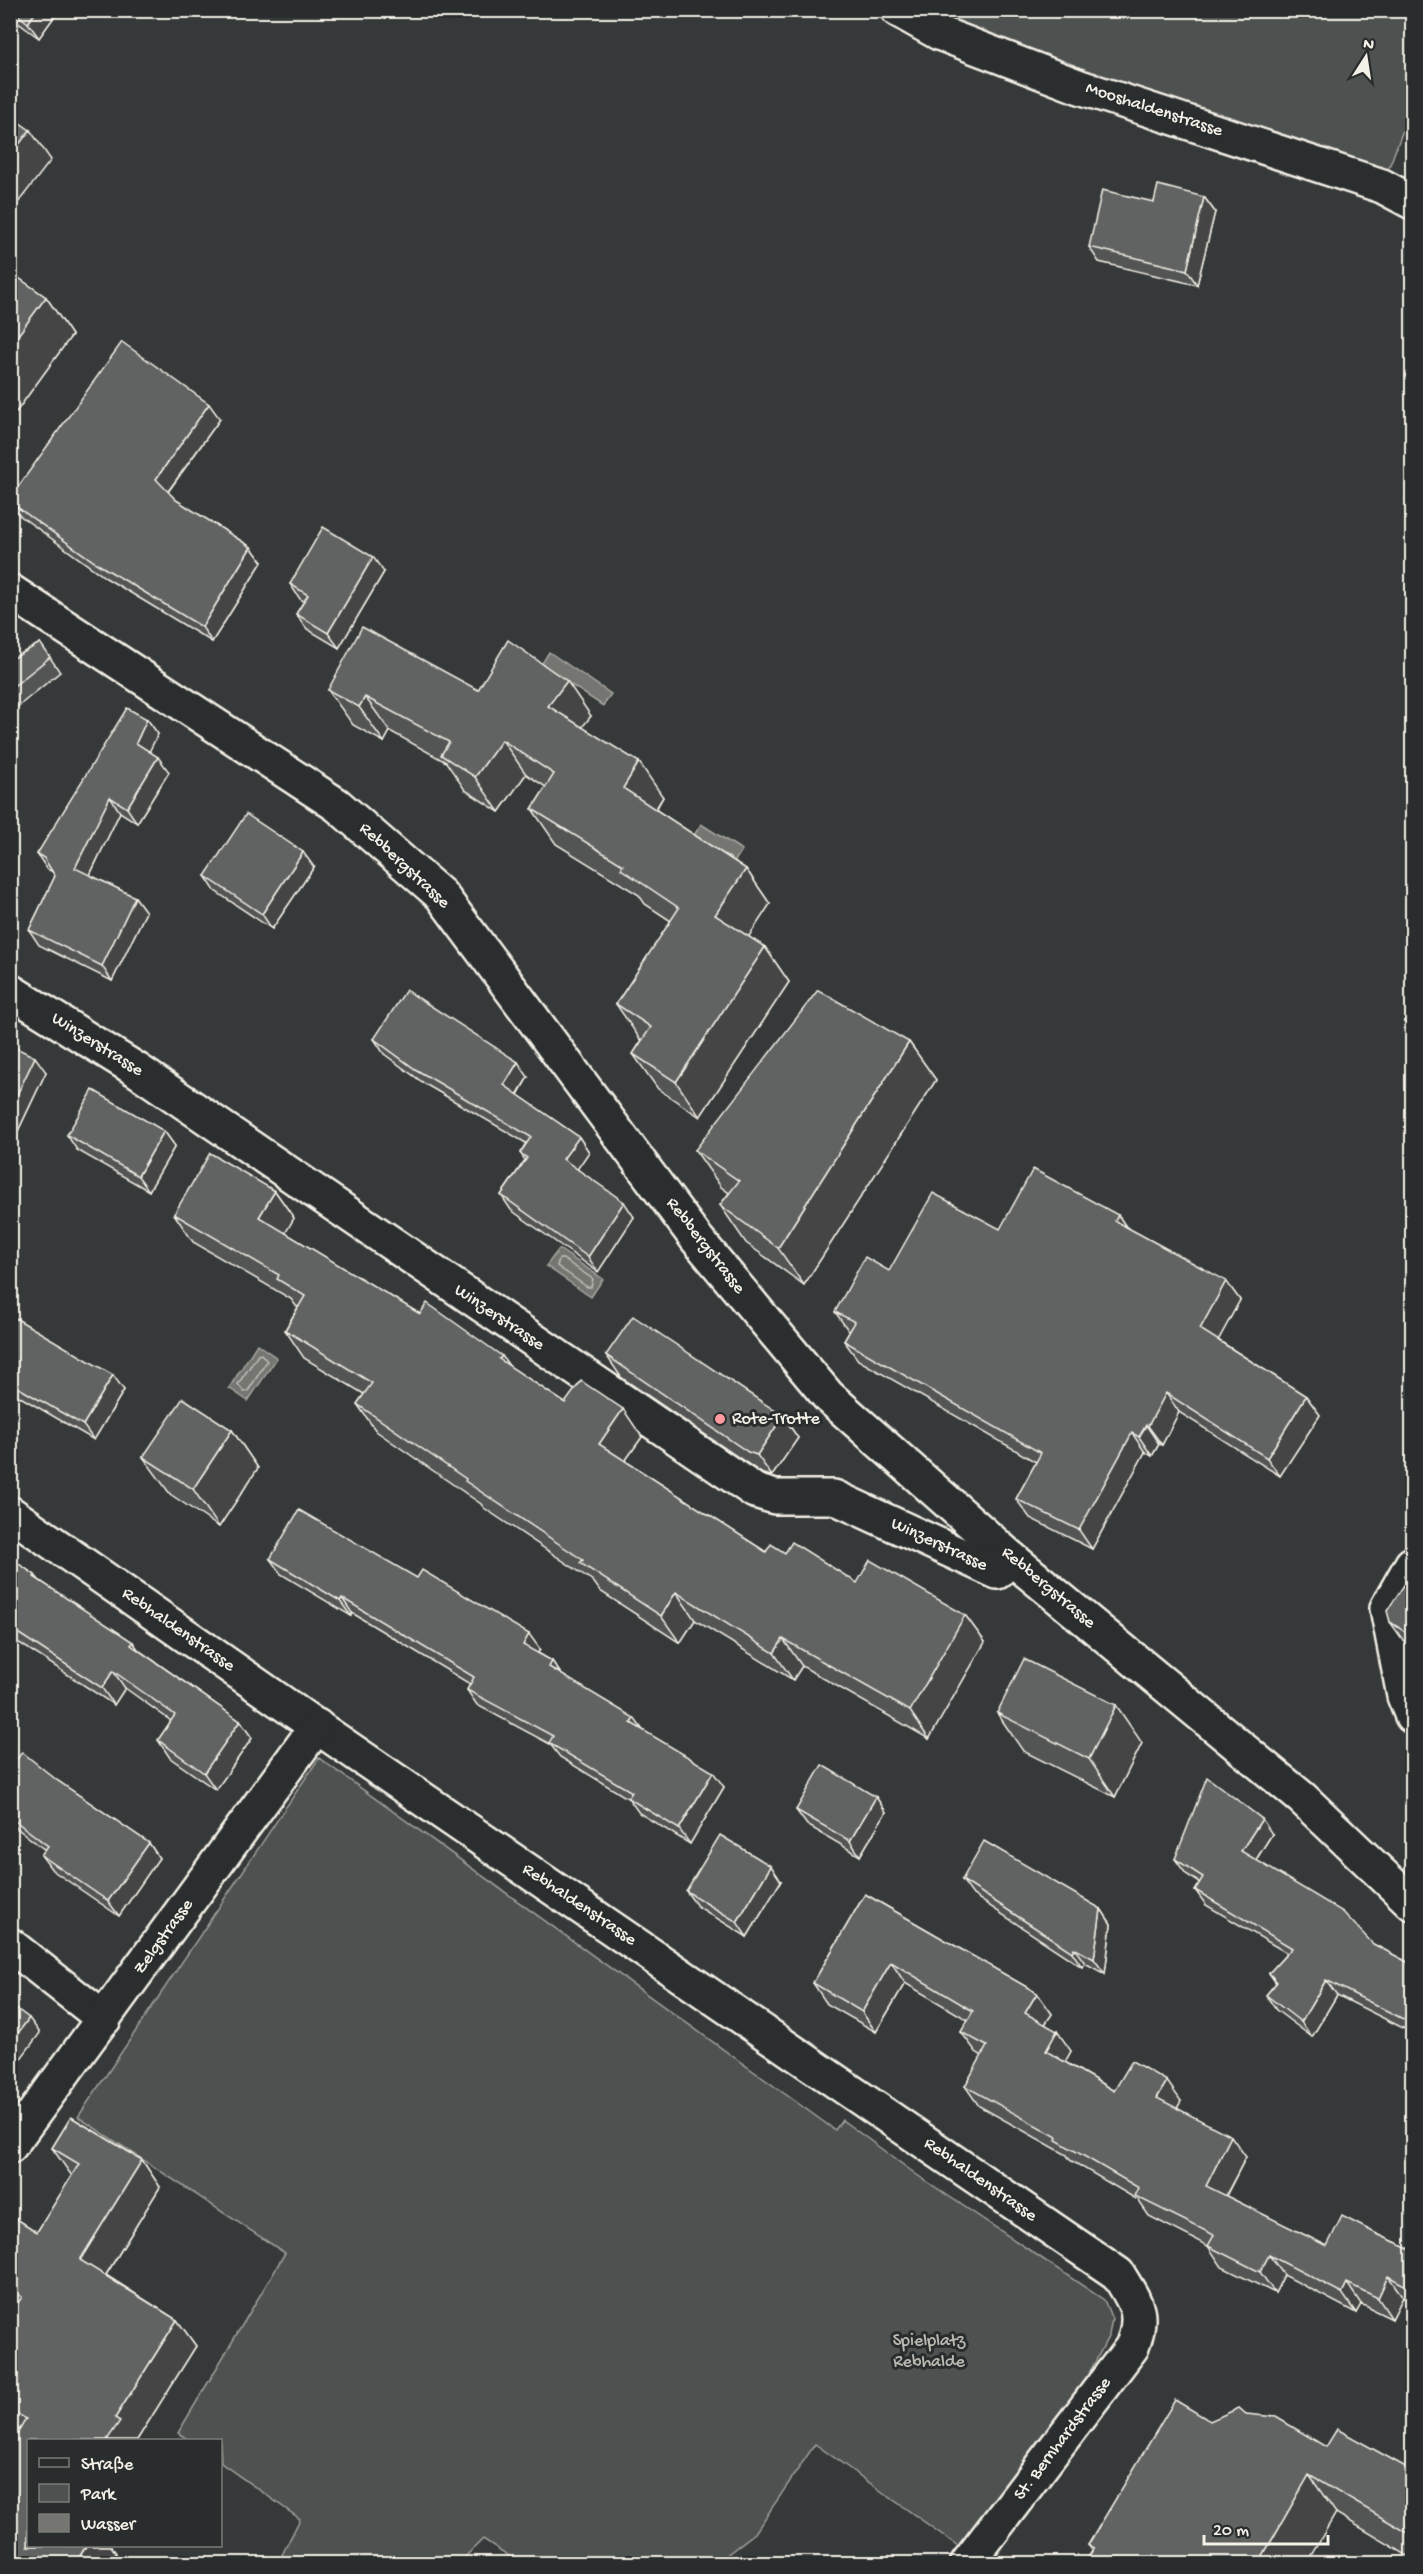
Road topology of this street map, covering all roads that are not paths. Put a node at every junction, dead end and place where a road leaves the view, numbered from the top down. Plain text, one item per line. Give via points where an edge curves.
1 (898, 10) edge
2 (1413, 202) edge
3 (10, 591) edge
4 (10, 991) edge
5 (10, 1513) edge
6 (1011, 1558) junction
7 (1413, 1564) edge
8 (1413, 1716) edge
9 (317, 1726) junction
10 (1413, 1903) edge
11 (10, 1945) edge
12 (104, 2019) junction
13 (10, 2146) edge
14 (1137, 2307) joint
15 (967, 2564) edge

1 - 2 street, Mooshaldenstrasse via 939,33 1080,87 1372,182
3 - 6 street, Rebbergstrasse via 337,805 441,895 696,1238 828,1396
4 - 6 street, Winzerstrasse via 137,1070 755,1491 775,1497 834,1497 997,1572
5 - 9 street, Rebhaldenstrasse
6 - 10 street, Rebbergstrasse via 1302,1798
7 - 8 street via 1387,1608 1404,1696
9 - 12 street, Zelgstrasse
9 - 14 street, Rebhaldenstrasse via 1118,2274
11 - 12 street
12 - 13 street, Zelgstrasse
14 - 15 street, St. Bernhardstrasse via 1139,2329 1132,2347

